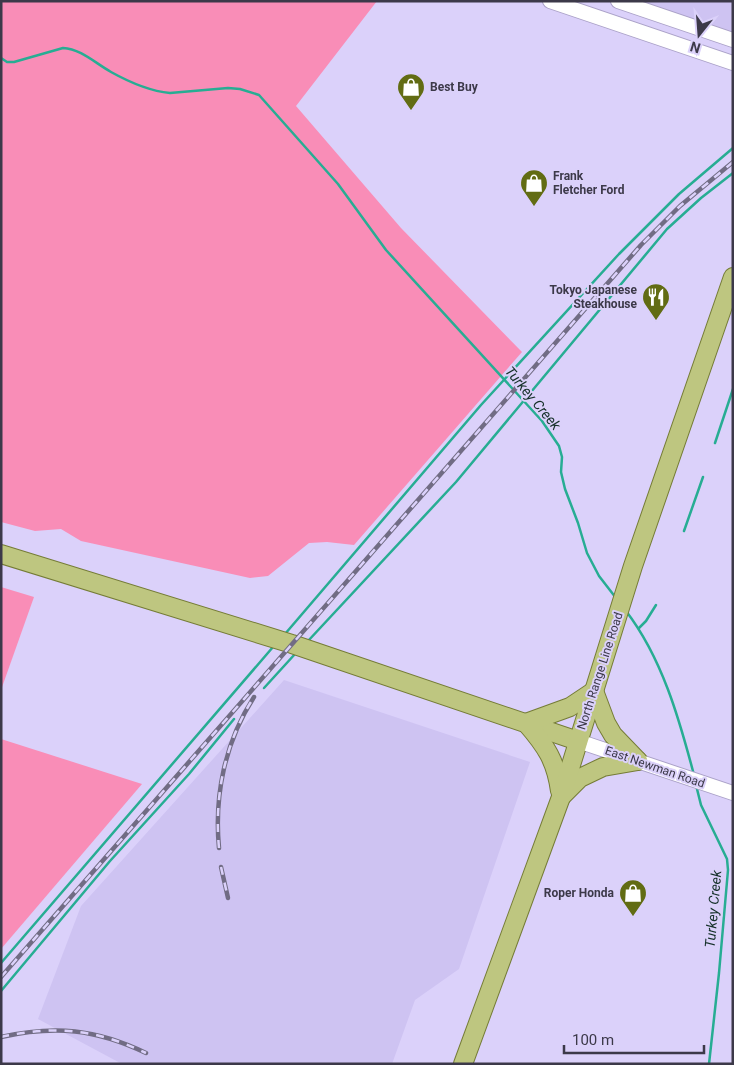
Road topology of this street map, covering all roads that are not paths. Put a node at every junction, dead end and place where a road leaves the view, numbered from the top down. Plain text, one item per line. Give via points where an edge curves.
1 (550, 1) edge
2 (618, 1) edge
3 (733, 40) edge
4 (733, 63) edge
5 (733, 277) edge
6 (1, 554) edge
7 (594, 691) junction
8 (526, 723) junction
9 (578, 741) junction
10 (646, 764) junction
11 (733, 793) edge
12 (561, 797) junction
13 (463, 1064) edge

1 - 4 street
2 - 3 street
5 - 7 main road, North Range Line Road via 633,566
6 - 8 main road via 292,644
7 - 8 main road via 570,707
7 - 9 main road, North Range Line Road
7 - 10 main road via 613,735
8 - 9 main road
8 - 12 main road via 548,750
9 - 10 street, East Newman Road
9 - 12 main road, North Range Line Road
10 - 11 street, East Newman Road
10 - 12 main road via 603,767 580,778
12 - 13 main road, North Range Line Road

